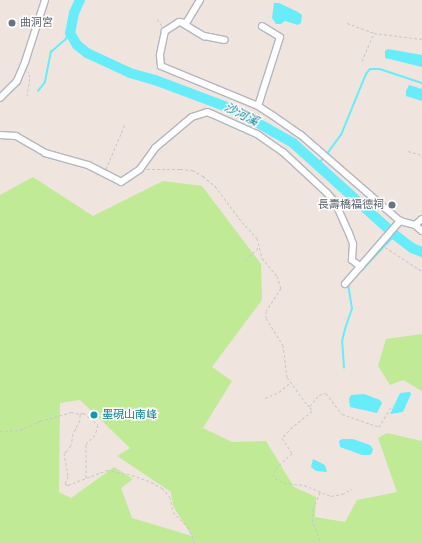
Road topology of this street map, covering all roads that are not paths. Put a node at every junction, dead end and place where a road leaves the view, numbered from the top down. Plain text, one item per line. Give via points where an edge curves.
1 (45, 0) edge
2 (200, 0) edge
3 (179, 22) junction
4 (262, 26) dead end
5 (224, 40) dead end
6 (0, 98) edge
7 (258, 106) junction
8 (0, 134) edge
9 (422, 219) edge
10 (400, 220) junction
11 (415, 225) junction
12 (422, 231) edge
13 (361, 267) junction
14 (345, 284) dead end

1 - 6 street via 17,82
2 - 3 street via 186,23
3 - 5 street via 204,36
3 - 7 street via 165,31 160,55 161,66
4 - 7 street via 280,37
7 - 10 street via 300,135
8 - 13 street via 16,136 45,153 88,165 121,182 140,169 155,148 192,117 206,112 257,134 283,152 335,202 350,233 352,260
9 - 11 street
10 - 11 street
10 - 13 street
11 - 12 street
13 - 14 street

